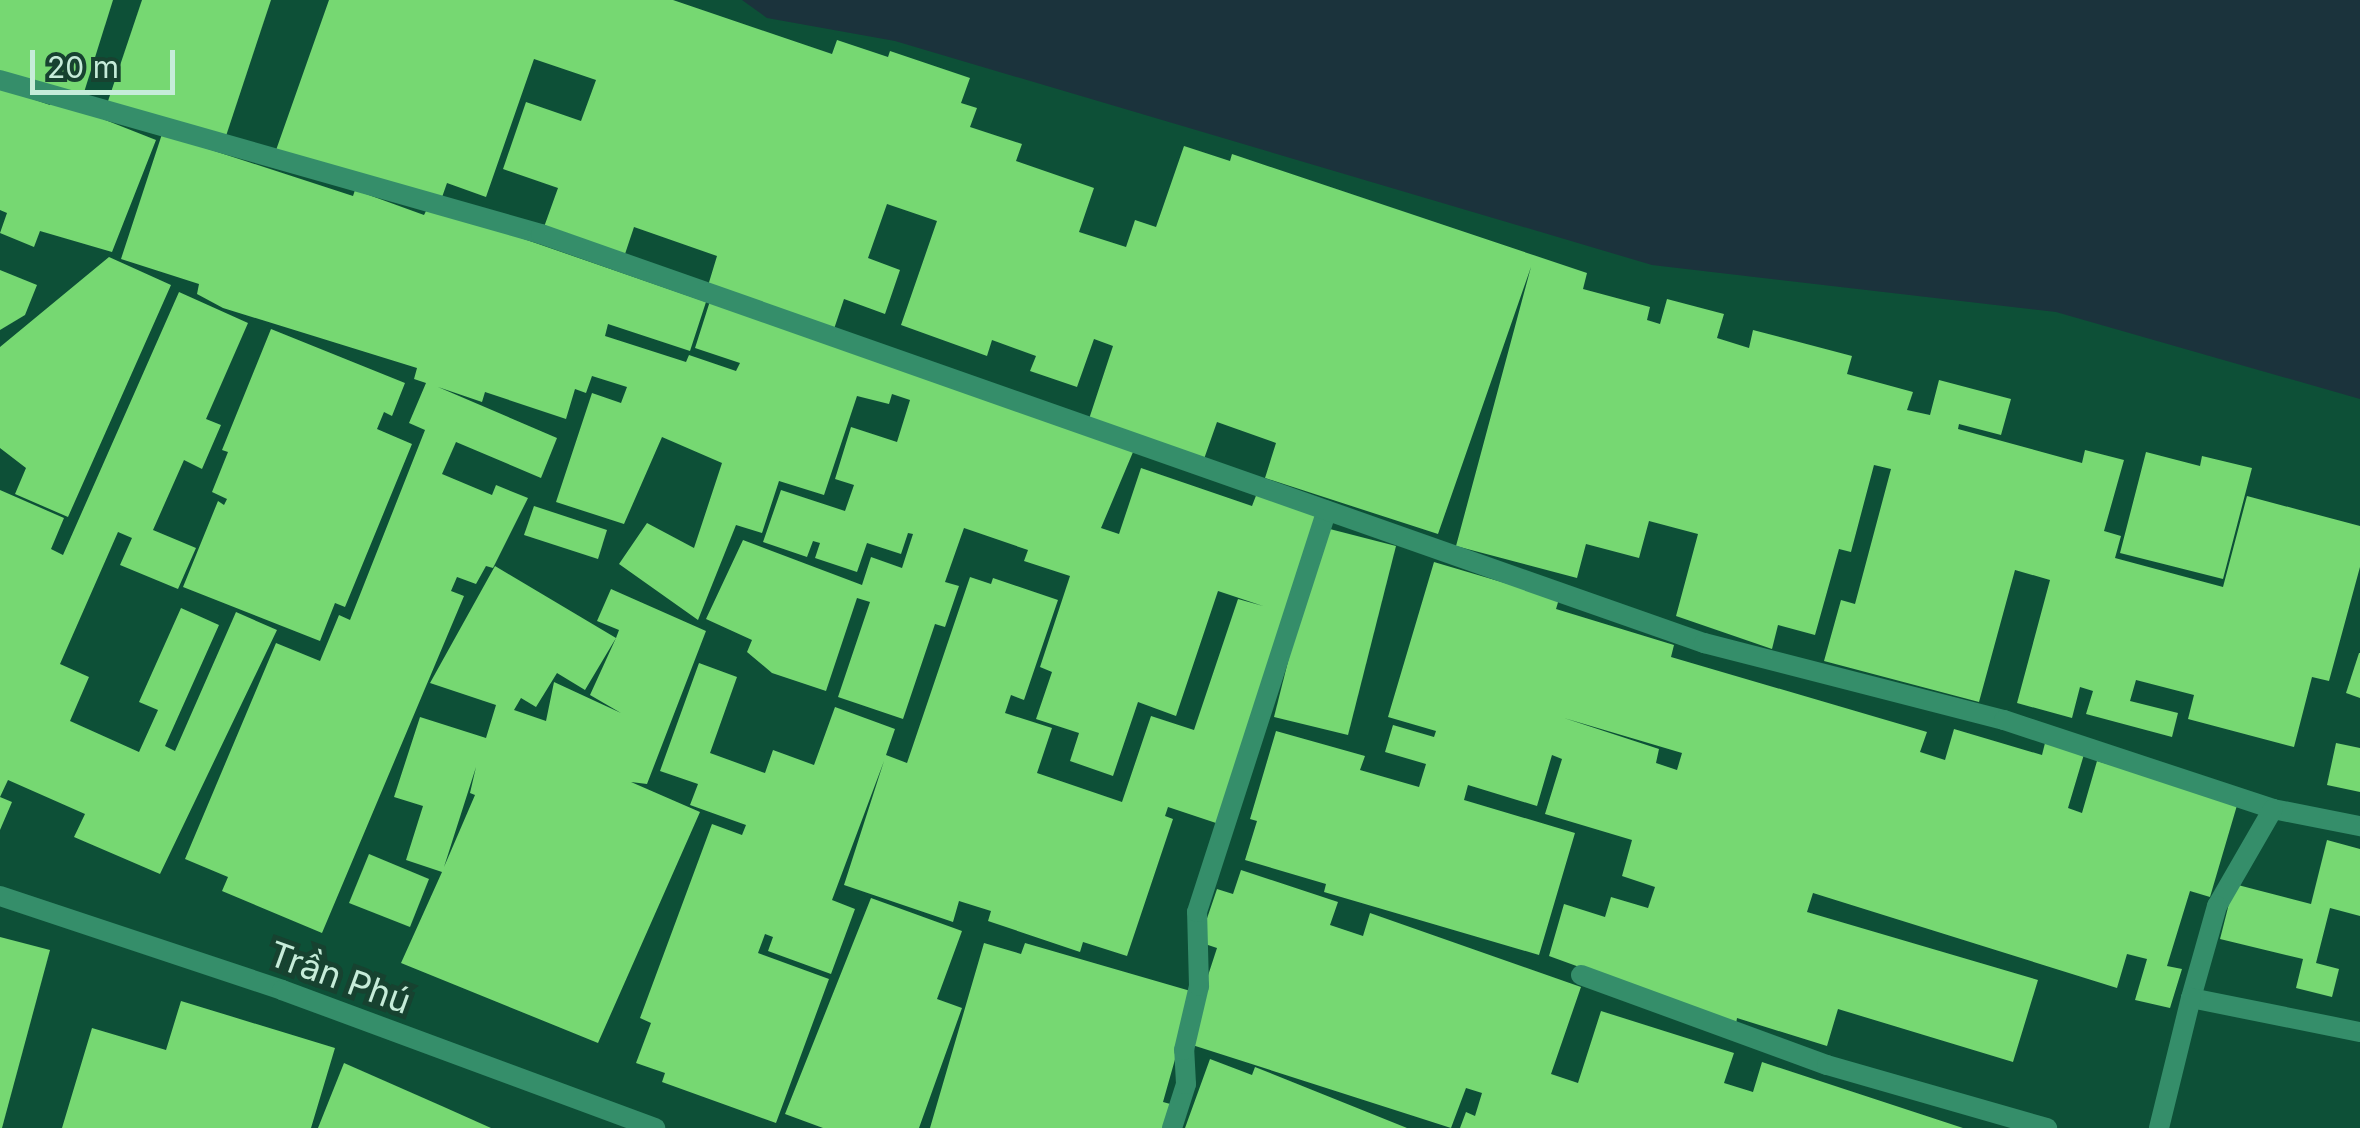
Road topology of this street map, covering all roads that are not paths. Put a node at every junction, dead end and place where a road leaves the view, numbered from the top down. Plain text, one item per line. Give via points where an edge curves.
1 (0, 80) edge
2 (1327, 510) junction
3 (2273, 809) junction
4 (2360, 826) edge
5 (0, 896) edge
6 (1581, 975) dead end
7 (2191, 998) junction
8 (2360, 1032) edge
9 (656, 1128) edge
10 (1172, 1128) edge
11 (2048, 1128) edge
12 (2159, 1128) edge

1 - 2 street via 541,234
2 - 3 street via 1704,643 2004,720
2 - 10 street via 1197,912 1199,986 1184,1050 1186,1084
3 - 4 street
3 - 7 street via 2217,906
5 - 9 street, Trần Phú via 282,990
6 - 11 street via 1827,1066
7 - 8 street
7 - 12 street

